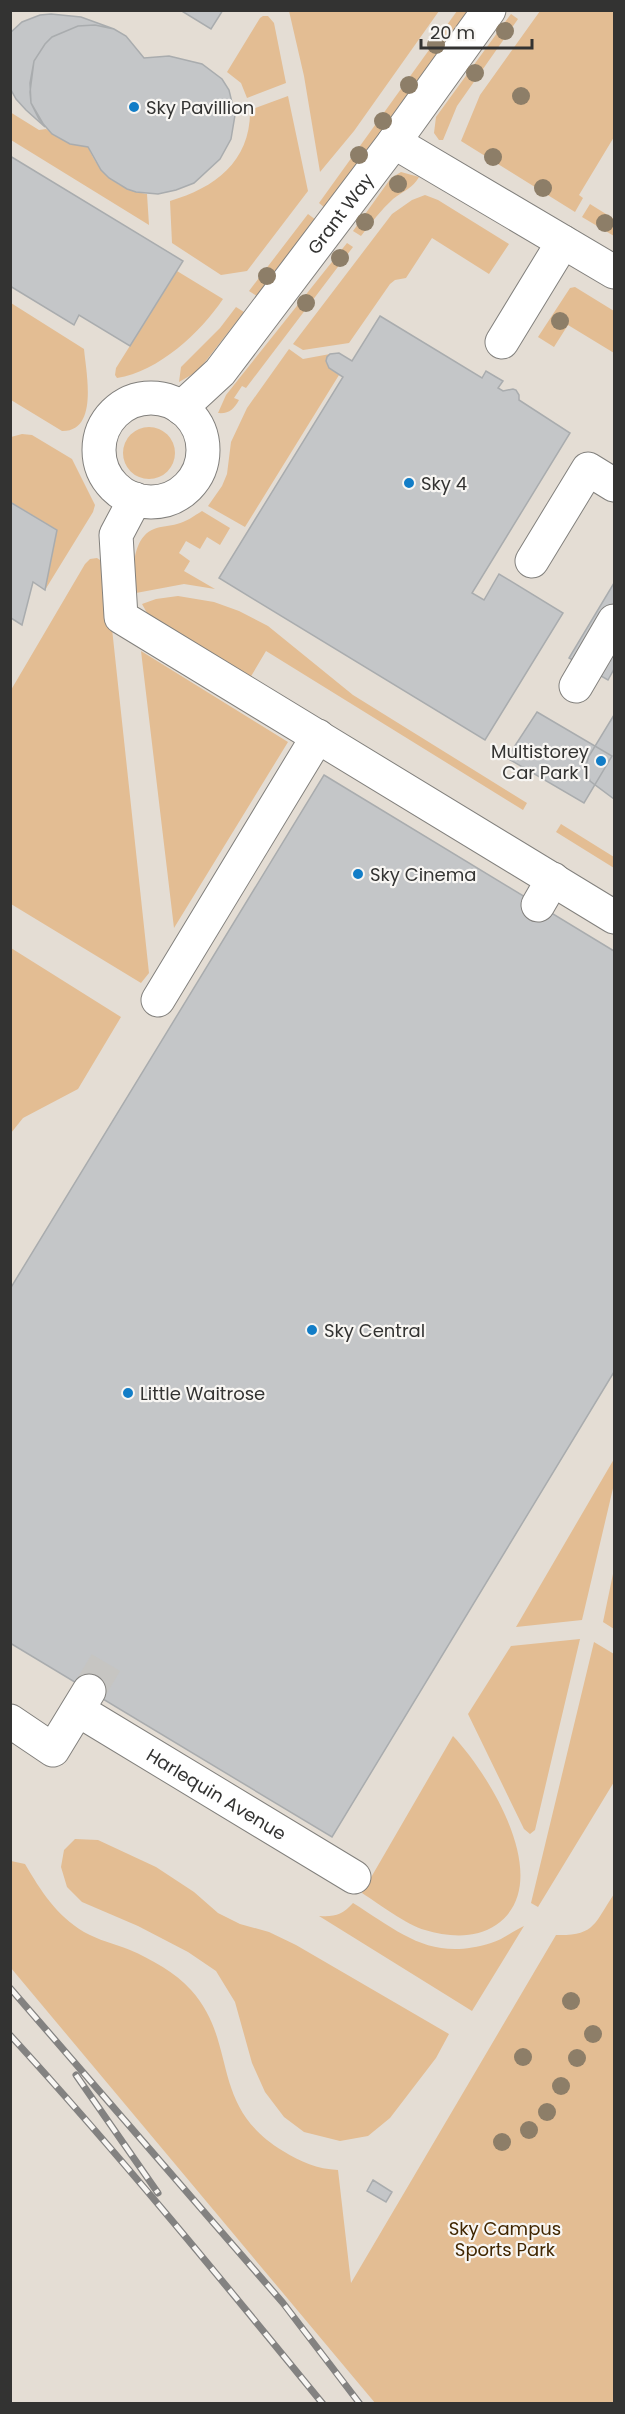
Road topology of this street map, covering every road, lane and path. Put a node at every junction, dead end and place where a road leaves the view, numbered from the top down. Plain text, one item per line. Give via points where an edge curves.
1 (489, 10) edge
2 (394, 142) junction
3 (563, 242) junction
4 (615, 272) edge
5 (501, 342) dead end
6 (181, 408) junction
7 (615, 484) edge
8 (135, 499) junction
9 (532, 561) dead end
10 (615, 621) edge
11 (576, 686) dead end
12 (318, 736) junction
13 (615, 917) edge
14 (158, 1000) dead end
15 (10, 1721) edge
16 (354, 1877) dead end

1 - 2 lane, Grant Way
2 - 3 lane
2 - 6 lane, Grant Way via 220,372
3 - 4 lane
3 - 5 lane
6 - 8 lane via 202,437 199,472 174,498 156,502
6 - 8 lane via 150,399 120,409 109,421 99,451 102,468 110,482
7 - 9 lane via 588,469
8 - 12 lane via 116,536 121,617
10 - 11 lane
12 - 13 lane via 546,892
12 - 14 lane
15 - 16 lane, Harlequin Avenue via 53,1750 84,1700

